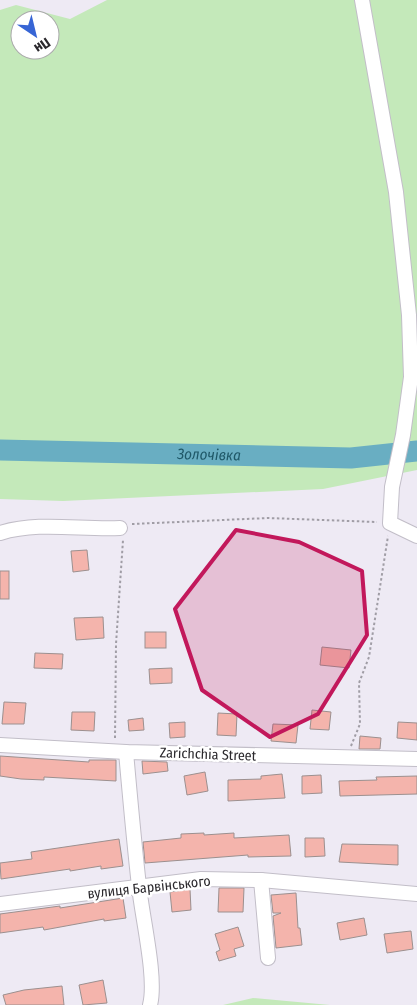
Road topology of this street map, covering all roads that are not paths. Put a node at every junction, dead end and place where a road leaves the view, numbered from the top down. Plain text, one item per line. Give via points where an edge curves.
1 (362, 0) edge
2 (120, 528) road end
3 (0, 534) edge
4 (417, 536) edge
5 (0, 745) edge
6 (120, 751) junction
7 (417, 759) edge
8 (261, 880) junction
9 (139, 887) junction
10 (417, 894) edge
11 (0, 904) edge
12 (268, 958) dead end
13 (150, 1005) edge

1 - 4 street via 396,192 409,315 411,377 392,487 390,522
2 - 3 street via 88,530 40,526
5 - 6 street, Zarichchia Street
6 - 7 street, Zarichchia Street
6 - 9 street
8 - 9 street, вулиця Барвінського via 201,879
8 - 10 street, вулиця Барвінського
8 - 12 street
9 - 11 street, вулиця Барвінського
9 - 13 street via 148,955

